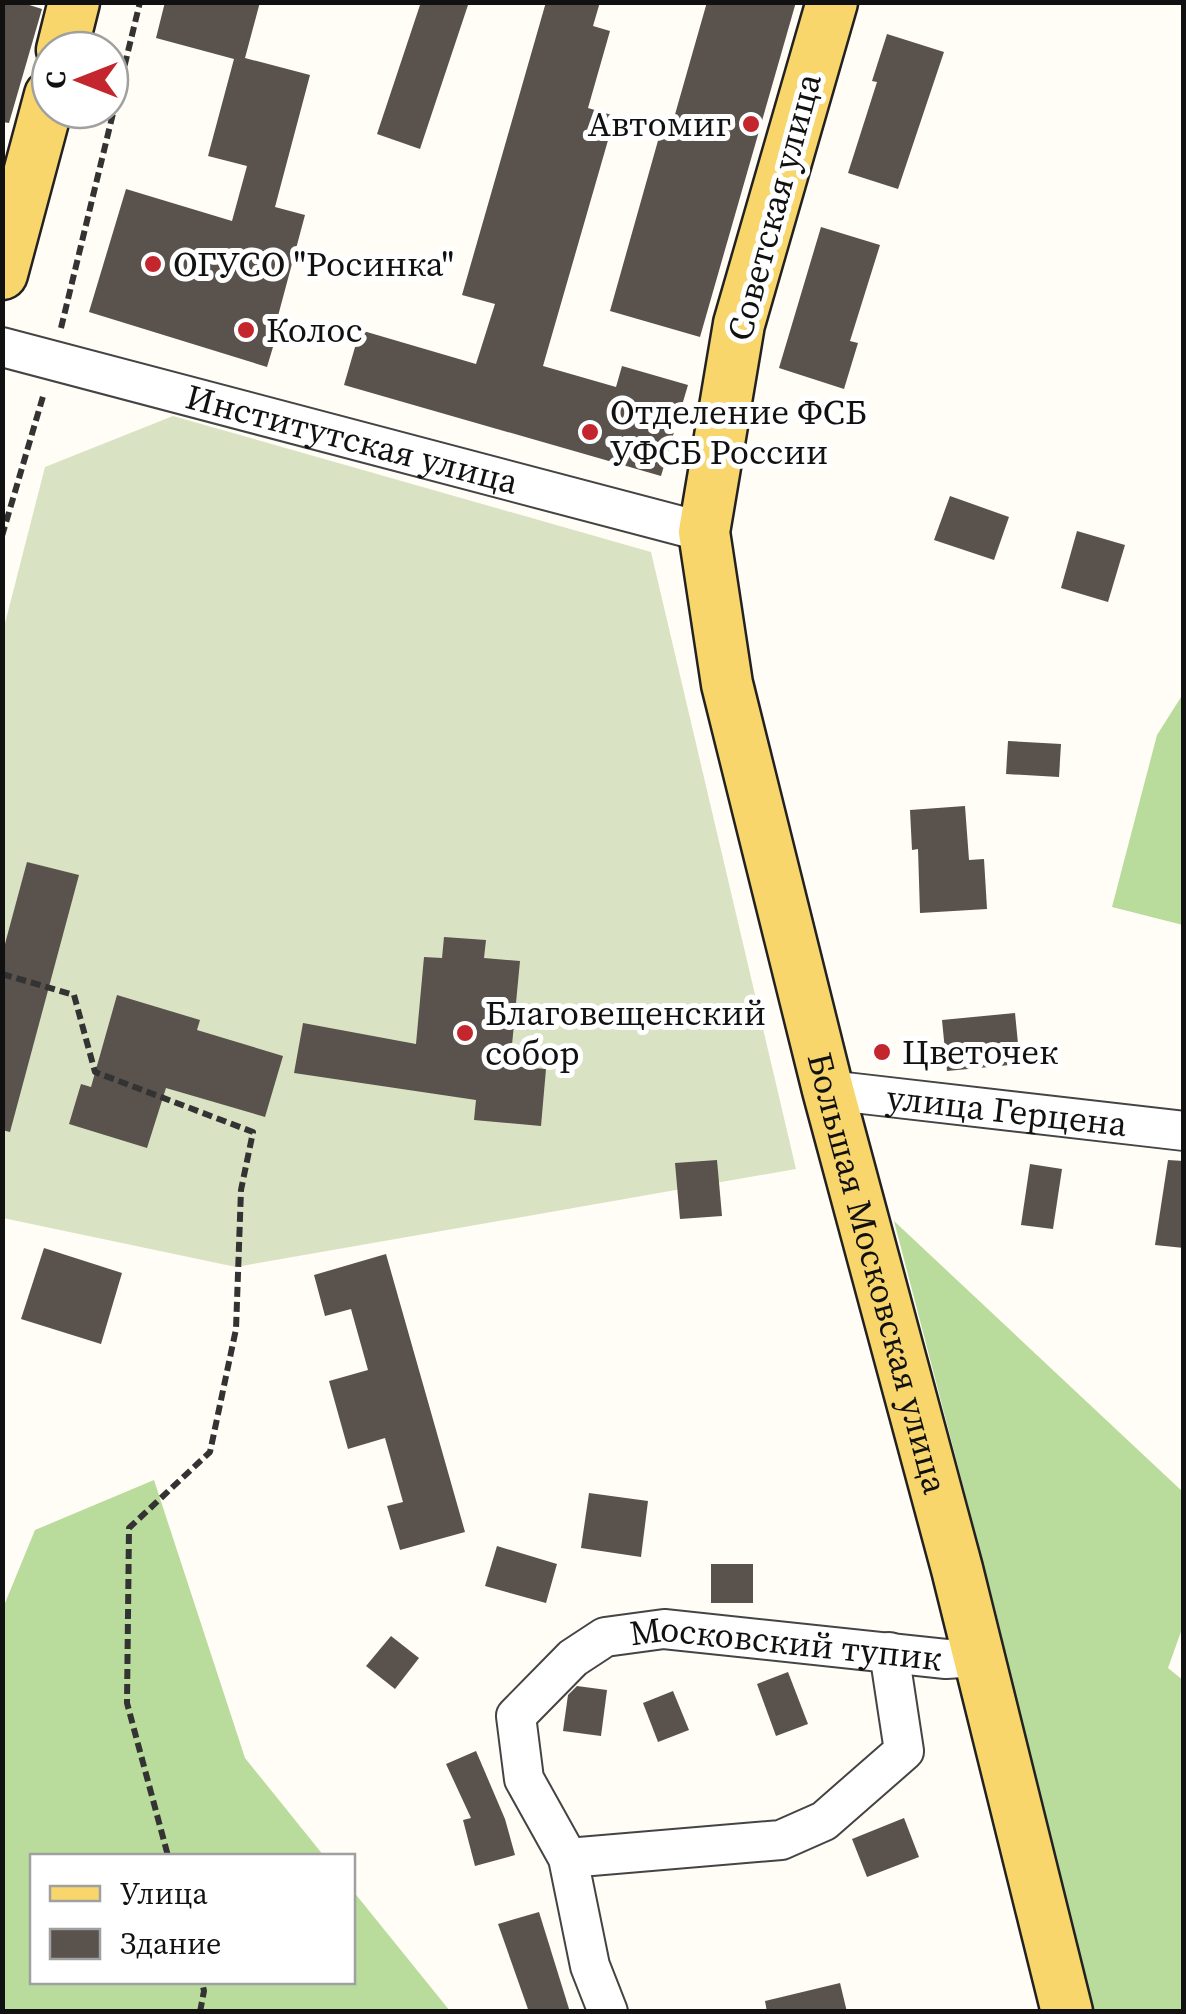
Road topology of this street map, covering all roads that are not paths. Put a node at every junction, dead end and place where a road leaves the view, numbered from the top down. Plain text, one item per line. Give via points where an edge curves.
1 (74, 2) edge
2 (832, 2) edge
3 (67, 30) edge
4 (41, 130) edge
5 (2, 274) edge
6 (2, 347) edge
7 (704, 532) junction
8 (828, 1090) junction
9 (1184, 1131) edge
10 (889, 1652) junction
11 (978, 1657) junction
12 (568, 1858) junction
13 (608, 2012) edge
14 (1067, 2012) edge

1 - 3 main road
2 - 7 main road, Советская улица via 739,324
4 - 5 main road
6 - 7 street, Институтская улица
7 - 8 main road, Большая Московская улица via 727,684
8 - 9 street, улица Герцена
8 - 11 main road, Большая Московская улица
10 - 11 street, Московский тупик
10 - 12 street via 904,1751 824,1820 781,1840
10 - 12 street, Московский тупик via 664,1629 605,1637 573,1658 516,1716 524,1779
11 - 14 main road, Большая Московская улица
12 - 13 street, Московский тупик via 590,1966

